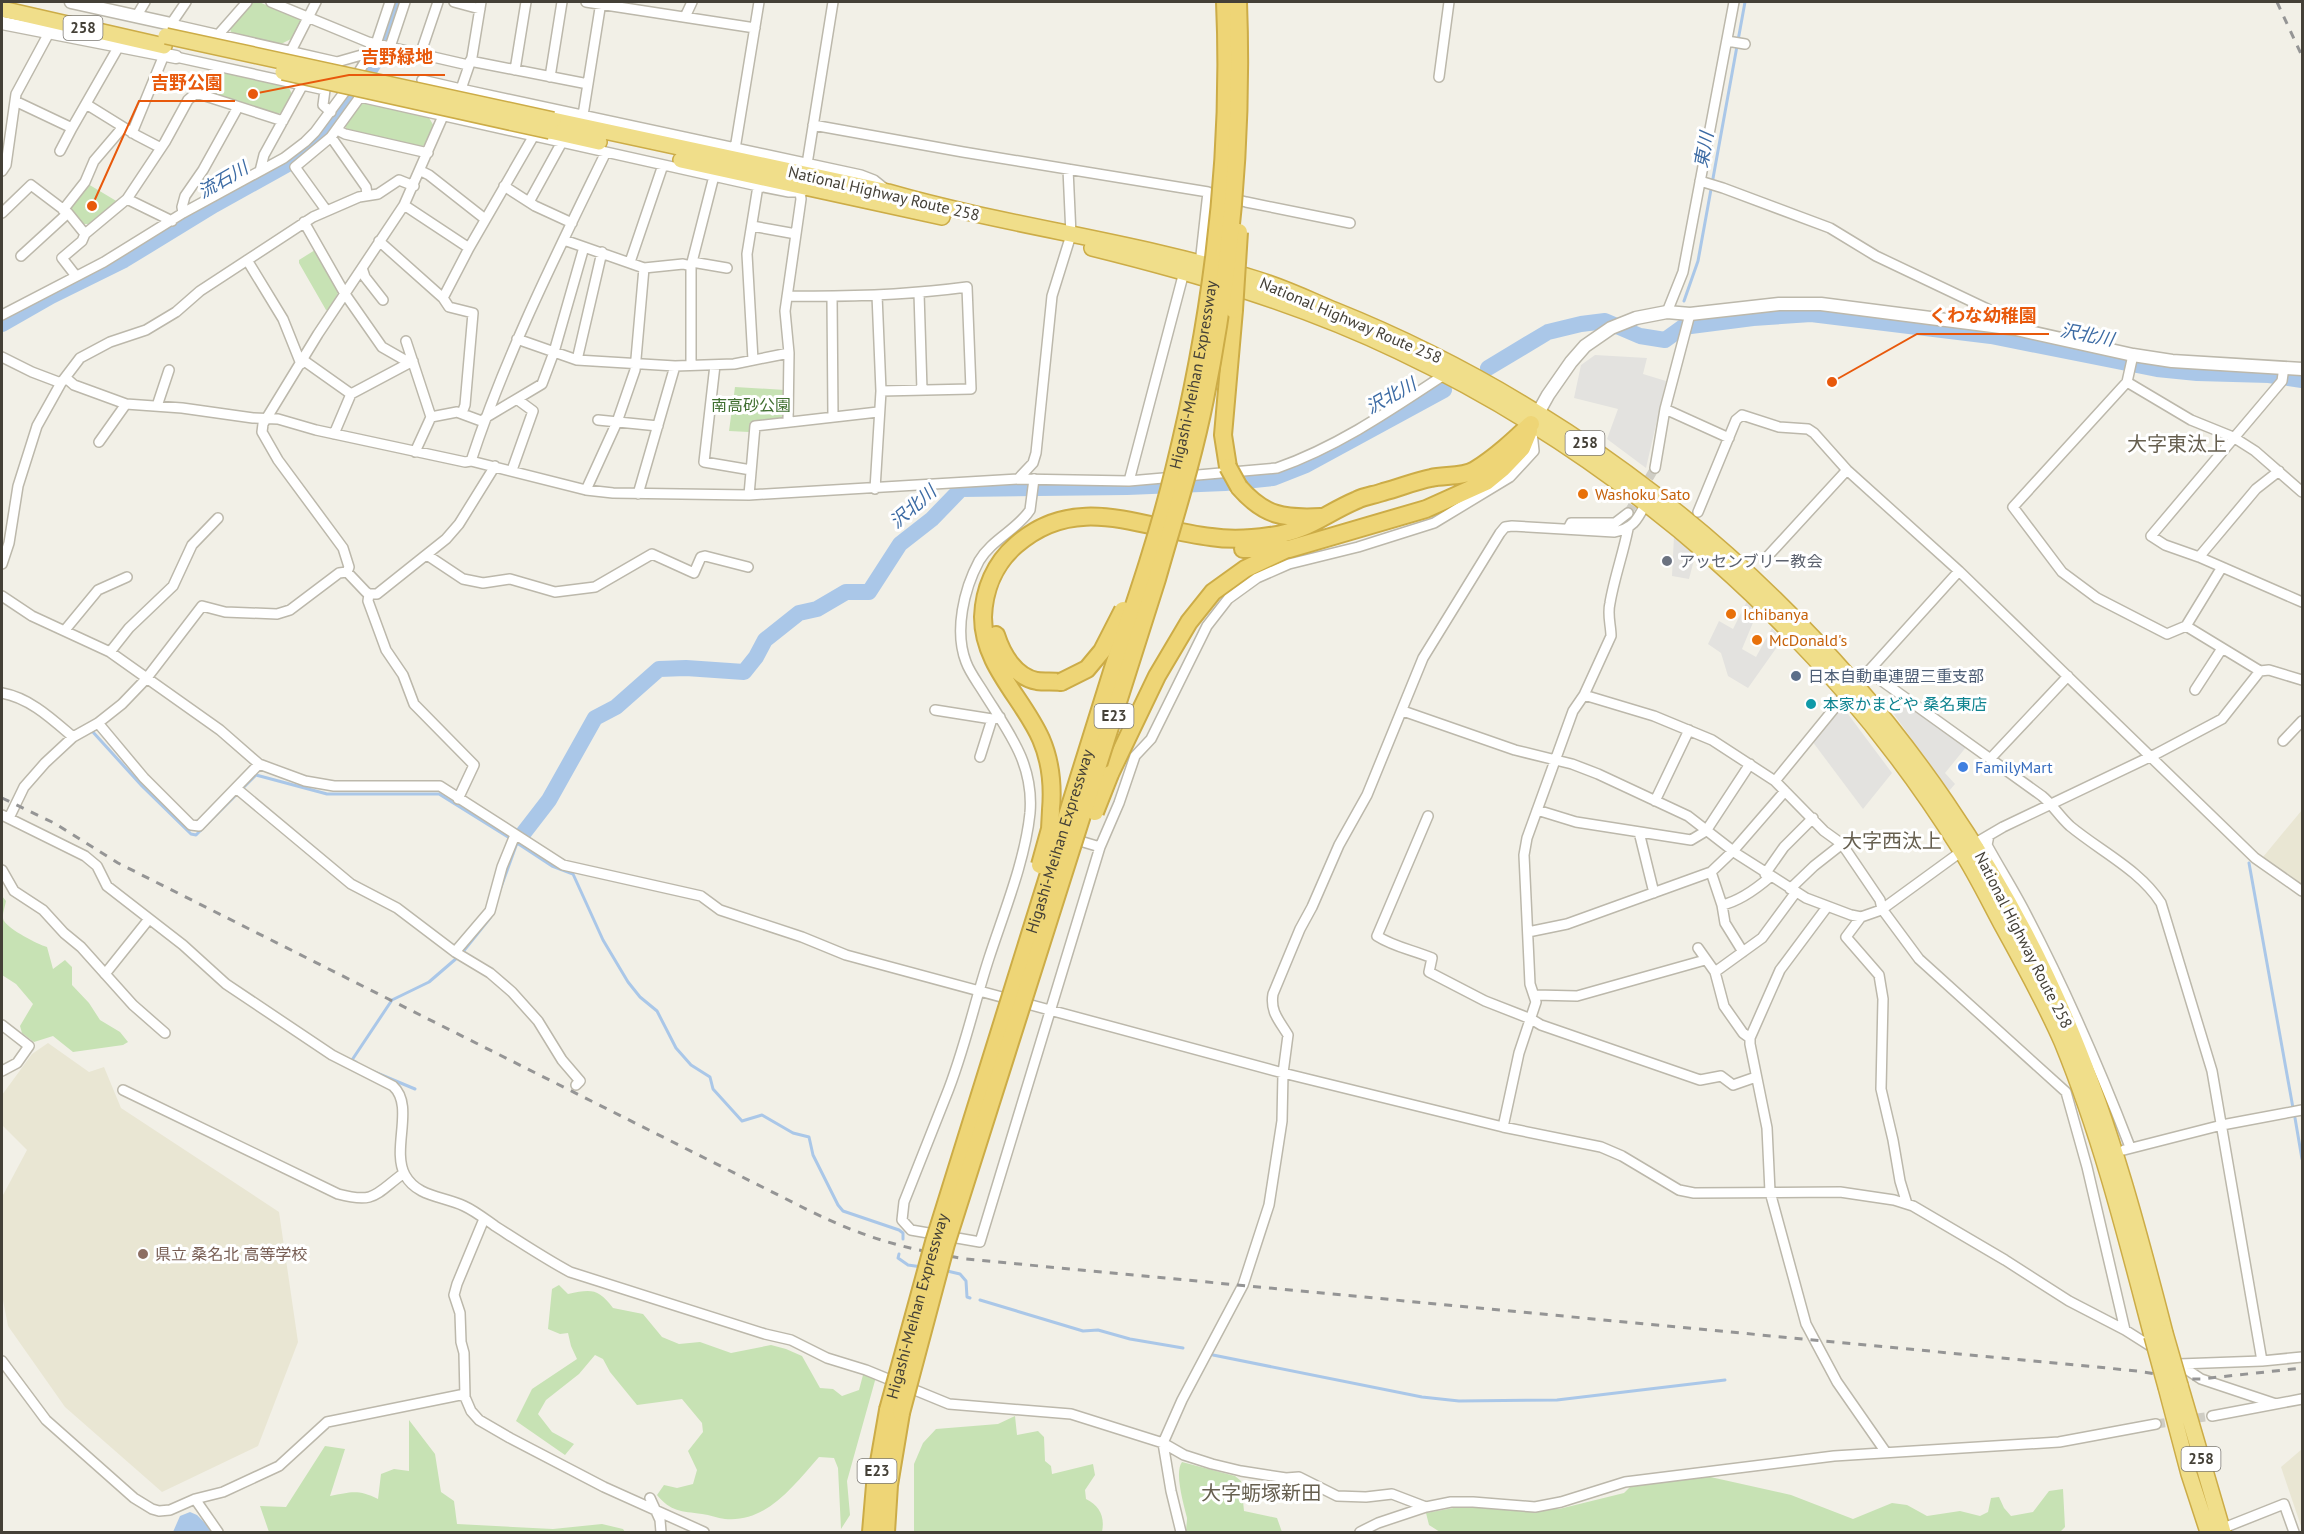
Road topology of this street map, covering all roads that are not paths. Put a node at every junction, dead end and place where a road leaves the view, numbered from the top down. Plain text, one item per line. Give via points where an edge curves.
1 (8, 2) edge
2 (71, 2) edge
3 (145, 2) edge
4 (186, 2) edge
5 (247, 2) edge
6 (271, 2) edge
7 (316, 2) edge
8 (390, 2) edge
9 (405, 2) edge
10 (438, 2) edge
11 (454, 2) edge
12 (526, 2) edge
13 (562, 2) edge
14 (586, 2) edge
15 (692, 2) edge
16 (759, 2) edge
17 (833, 2) edge
18 (1225, 2) edge
19 (1238, 2) edge
20 (1449, 2) edge
21 (1734, 2) edge
22 (601, 3) edge
23 (480, 5) edge
24 (648, 6) edge
25 (2, 9) edge
26 (136, 17) junction
27 (685, 17) junction
28 (308, 18) junction
29 (2, 23) edge
30 (755, 28) junction
31 (50, 32) junction
32 (218, 35) junction
33 (1728, 41) junction
34 (168, 44) junction
35 (1745, 44) dead end
36 (119, 46) junction
37 (381, 47) junction
38 (291, 51) junction
39 (420, 55) junction
40 (469, 63) junction
41 (218, 67) junction
42 (360, 70) dead end
43 (515, 70) junction
44 (550, 77) junction
45 (1439, 77) dead end
46 (422, 80) dead end
47 (588, 84) junction
48 (302, 86) junction
49 (461, 88) junction
50 (346, 90) dead end
51 (196, 93) junction
52 (15, 102) junction
53 (86, 104) junction
54 (238, 107) junction
55 (331, 112) junction
56 (583, 115) junction
57 (443, 116) junction
58 (283, 121) junction
59 (813, 125) junction
60 (551, 126) junction
61 (123, 127) junction
62 (1238, 127) junction
63 (72, 128) junction
64 (132, 133) junction
65 (334, 134) junction
66 (5, 137) edge
67 (533, 137) junction
68 (562, 142) junction
69 (161, 148) junction
70 (735, 149) junction
71 (60, 151) dead end
72 (606, 152) junction
73 (428, 153) junction
74 (807, 164) junction
75 (663, 165) junction
76 (1068, 169) junction
77 (2, 171) edge
78 (260, 171) junction
79 (421, 171) junction
80 (714, 176) junction
81 (1702, 182) junction
82 (414, 186) junction
83 (504, 186) junction
84 (758, 186) junction
85 (807, 191) junction
86 (888, 192) junction
87 (1208, 192) junction
88 (367, 194) junction
89 (2, 197) edge
90 (127, 199) junction
91 (529, 202) junction
92 (11, 204) junction
93 (404, 205) junction
94 (326, 210) junction
95 (66, 212) junction
96 (2, 213) edge
97 (183, 213) junction
98 (485, 219) junction
99 (172, 222) junction
100 (304, 222) junction
101 (572, 223) junction
102 (1350, 223) dead end
103 (752, 226) junction
104 (85, 234) junction
105 (796, 234) junction
106 (1070, 239) junction
107 (564, 240) junction
108 (380, 241) junction
109 (584, 247) junction
110 (469, 248) junction
111 (602, 252) junction
112 (21, 256) dead end
113 (247, 260) junction
114 (630, 262) junction
115 (692, 264) junction
116 (1200, 264) junction
117 (362, 268) junction
118 (644, 268) junction
119 (727, 268) dead end
120 (1184, 272) junction
121 (76, 276) junction
122 (919, 293) junction
123 (345, 294) junction
124 (876, 295) junction
125 (787, 296) junction
126 (832, 297) junction
127 (443, 298) junction
128 (383, 300) dead end
129 (1668, 312) junction
130 (2, 315) edge
131 (1687, 322) junction
132 (2016, 329) junction
133 (517, 339) junction
134 (406, 341) dead end
135 (554, 352) junction
136 (789, 353) junction
137 (2, 357) edge
138 (2132, 358) junction
139 (577, 360) junction
140 (753, 360) junction
141 (302, 362) junction
142 (411, 362) junction
143 (636, 363) junction
144 (691, 364) junction
145 (715, 365) junction
146 (675, 366) junction
147 (2302, 369) edge
148 (169, 370) dead end
149 (2283, 373) junction
150 (1444, 375) junction
151 (64, 380) junction
152 (2127, 382) junction
153 (922, 390) junction
154 (881, 391) junction
155 (351, 394) junction
156 (518, 400) junction
157 (126, 404) junction
158 (157, 406) junction
159 (1665, 409) junction
160 (878, 412) junction
161 (462, 413) junction
162 (431, 417) junction
163 (832, 417) junction
164 (265, 418) junction
165 (1535, 418) junction
166 (484, 420) junction
167 (598, 420) dead end
168 (617, 422) junction
169 (788, 422) junction
170 (1184, 425) junction
171 (658, 426) junction
172 (334, 434) junction
173 (2233, 437) junction
174 (1729, 438) junction
175 (99, 442) dead end
176 (414, 452) junction
177 (471, 461) junction
178 (495, 466) junction
179 (1655, 468) tunnel mouth
180 (512, 470) junction
181 (751, 470) junction
182 (1847, 470) junction
183 (2279, 471) junction
184 (1017, 478) junction
185 (1129, 481) junction
186 (1033, 485) junction
187 (875, 489) junction
188 (586, 490) junction
189 (2302, 492) edge
190 (638, 494) junction
191 (749, 495) junction
192 (1650, 497) junction
193 (1698, 512) dead end
194 (1628, 513) tunnel mouth
195 (1327, 517) junction
196 (218, 518) dead end
197 (1568, 529) junction
198 (1628, 529) junction
199 (1289, 549) junction
200 (427, 555) junction
201 (1767, 556) dead end
202 (2199, 557) junction
203 (2, 564) edge
204 (748, 567) dead end
205 (2222, 567) junction
206 (1959, 571) junction
207 (348, 572) junction
208 (127, 577) dead end
209 (369, 594) junction
210 (2, 596) edge
211 (2302, 602) edge
212 (2186, 626) junction
213 (65, 630) junction
214 (2221, 650) junction
215 (110, 652) junction
216 (1868, 671) junction
217 (2260, 671) junction
218 (2068, 676) junction
219 (146, 679) junction
220 (2302, 680) edge
221 (1851, 689) junction
222 (2195, 690) dead end
223 (2, 693) edge
224 (1584, 695) junction
225 (935, 710) dead end
226 (1404, 711) junction
227 (996, 718) junction
228 (2302, 721) edge
229 (98, 723) junction
230 (1689, 730) junction
231 (73, 738) junction
232 (2283, 741) dead end
233 (980, 757) dead end
234 (2151, 757) junction
235 (1554, 759) junction
236 (1990, 759) junction
237 (259, 764) junction
238 (1750, 764) junction
239 (1775, 781) junction
240 (237, 788) junction
241 (1785, 791) junction
242 (458, 799) junction
243 (1655, 801) junction
244 (2053, 805) junction
245 (1537, 810) junction
246 (5, 816) edge
247 (1428, 816) dead end
248 (1813, 818) junction
249 (1028, 826) junction
250 (1706, 831) junction
251 (1639, 832) junction
252 (515, 835) junction
253 (1989, 835) junction
254 (1842, 844) junction
255 (1100, 847) junction
256 (1968, 848) junction
257 (1733, 851) junction
258 (2, 870) edge
259 (1711, 872) junction
260 (1768, 875) junction
261 (1793, 890) junction
262 (2302, 891) edge
263 (1654, 893) junction
264 (1722, 905) junction
265 (1827, 907) junction
266 (1882, 909) junction
267 (1861, 917) junction
268 (149, 920) junction
269 (1528, 932) junction
270 (1698, 948) dead end
271 (455, 952) junction
272 (1743, 952) junction
273 (1705, 960) junction
274 (1714, 972) junction
275 (105, 974) junction
276 (979, 990) junction
277 (1535, 995) junction
278 (1022, 1008) junction
279 (1050, 1009) junction
280 (1531, 1019) junction
281 (2, 1025) edge
282 (165, 1033) dead end
283 (1750, 1038) junction
284 (998, 1040) junction
285 (2, 1071) edge
286 (1283, 1073) junction
287 (1756, 1077) junction
288 (576, 1084) dead end
289 (123, 1090) dead end
290 (2302, 1110) edge
291 (2222, 1125) junction
292 (1503, 1127) junction
293 (404, 1173) junction
294 (1770, 1192) junction
295 (1907, 1204) junction
296 (484, 1219) junction
297 (2126, 1330) junction
298 (2302, 1358) edge
299 (2, 1361) edge
300 (2262, 1361) junction
301 (2178, 1364) junction
302 (465, 1398) junction
303 (2302, 1399) edge
304 (2276, 1404) junction
305 (895, 1412) junction
306 (2212, 1416) tunnel mouth
307 (2156, 1424) tunnel mouth
308 (1163, 1443) junction
309 (1886, 1451) junction
310 (195, 1498) junction
311 (650, 1498) dead end
312 (1426, 1507) junction
313 (656, 1511) junction
314 (2217, 1531) edge
315 (218, 1533) edge
316 (661, 1533) edge
317 (704, 1533) edge
318 (871, 1533) edge
319 (885, 1533) edge
320 (1181, 1533) edge
321 (1360, 1533) edge
322 (2294, 1533) edge

1 - 34 highway, National Highway Route 258 / 258
2 - 26 street
3 - 26 street
4 - 34 street
5 - 32 street
6 - 28 street
7 - 28 street
8 - 37 street
9 - 37 street
10 - 39 street
11 - 23 street
12 - 43 street
13 - 44 street
14 - 22 street
15 - 27 street
16 - 30 street
17 - 59 street
18 - 170 highway, Higashi-Meihan Expressway / E23, bridge via 1225,126 1218,221 1208,308
19 - 62 highway, Higashi-Meihan Expressway / E23, bridge
20 - 45 street
21 - 33 street
22 - 24 street
22 - 47 street
23 - 40 street
24 - 27 street
25 - 34 highway, National Highway Route 258 / 258
26 - 34 street
27 - 30 street
28 - 37 street
28 - 38 street
29 - 31 street
30 - 70 street
31 - 36 street
31 - 52 street
32 - 34 street
32 - 38 street
33 - 35 street
33 - 81 street
34 - 36 street
34 - 41 street
34 - 60 highway, National Highway Route 258 / 258, bridge
34 - 64 street
36 - 53 street
37 - 38 street via 336,62
37 - 39 street
37 - 42 street
39 - 40 street
40 - 43 street
40 - 49 street
41 - 48 street
41 - 51 street
43 - 44 street
44 - 47 street
46 - 49 street
47 - 56 street
48 - 55 street via 325,90 323,105
48 - 58 street
49 - 56 street
50 - 55 street
51 - 54 street
51 - 69 street
52 - 63 street
52 - 66 street
53 - 61 street
53 - 63 street
54 - 58 street
54 - 97 street via 185,195
55 - 78 street via 305,142
56 - 70 street
57 - 65 street via 360,97
57 - 67 street
57 - 73 street
58 - 78 street via 264,155
59 - 74 street
59 - 76 street
60 - 85 highway, National Highway Route 258 / 258
60 - 86 highway, National Highway Route 258 / 258
61 - 64 street
61 - 95 street via 94,161
62 - 195 highway, bridge via 1242,154 1223,435 1228,467 1239,487 1266,511 1294,518
62 - 278 highway, Higashi-Meihan Expressway / E23, bridge via 1222,289 1205,400 1160,568
63 - 71 street
64 - 69 street
65 - 73 street
65 - 88 street
65 - 94 street via 296,167
66 - 77 street via 6,165
67 - 68 street
67 - 83 street
68 - 72 street
68 - 91 street
69 - 90 street
70 - 74 street
72 - 75 street
72 - 101 street
73 - 79 street
74 - 86 street via 861,175
75 - 80 street
75 - 114 street
76 - 87 street
76 - 106 street
78 - 97 street
79 - 82 street
79 - 98 street
80 - 84 street
80 - 115 street
81 - 129 street via 1683,272
81 - 132 street via 1830,228 1876,256 1998,314
82 - 88 street via 399,180 383,192
82 - 93 street
83 - 91 street
83 - 98 street
84 - 85 street
84 - 103 street
85 - 105 street via 801,199
85 - 106 highway, National Highway Route 258 / 258 via 1025,235
86 - 106 highway, National Highway Route 258 / 258
87 - 102 street
87 - 116 street
88 - 94 street
89 - 92 street
90 - 99 street
90 - 104 street
91 - 101 street
92 - 95 street via 31,185
92 - 96 street
93 - 108 street
93 - 110 street
94 - 100 street
95 - 104 street
95 - 112 street
97 - 99 street
98 - 110 street
99 - 121 street
100 - 113 street
100 - 123 street
101 - 107 street
103 - 105 street
103 - 140 street via 747,254
104 - 121 street via 62,258
105 - 125 street
106 - 116 highway, National Highway Route 258 / 258 via 1141,248
106 - 120 highway, National Highway Route 258 / 258
106 - 184 street via 1049,316 1036,453 1033,463
107 - 109 street
107 - 133 street
108 - 117 street
108 - 127 street
109 - 111 street
109 - 135 street
110 - 127 street
111 - 114 street
111 - 139 street
113 - 141 street via 283,319
113 - 151 street via 146,330 110,342 80,358
114 - 118 street
115 - 118 street
115 - 119 street
115 - 144 street
116 - 165 highway, National Highway Route 258 / 258 via 1259,280 1403,338 1453,363
117 - 123 street
117 - 128 street
118 - 143 street
120 - 150 highway, National Highway Route 258 / 258 via 1262,295 1324,319
120 - 185 street
121 - 130 street
122 - 124 street
122 - 153 street
122 - 153 street via 967,287 971,389
123 - 141 street
123 - 142 street via 382,347
124 - 126 street
124 - 154 street
125 - 126 street
125 - 136 street
126 - 163 street
127 - 161 street via 449,306 473,313
129 - 131 street
129 - 165 street via 1632,320 1585,346
131 - 132 street via 1800,302
131 - 159 street
132 - 138 street
133 - 135 street
133 - 166 street
134 - 142 street
135 - 139 street
135 - 156 street via 542,384
136 - 140 street
136 - 169 street
137 - 151 street via 32,372
138 - 149 street
138 - 152 street
139 - 143 street
140 - 145 street
141 - 155 street
141 - 164 street
142 - 155 street
142 - 162 street
143 - 146 street
143 - 168 street
144 - 145 street
144 - 146 street
145 - 181 street via 704,462
146 - 171 street
147 - 149 street
148 - 158 street
149 - 173 street
150 - 165 highway, National Highway Route 258 / 258
150 - 185 street via 1371,423 1292,463 1277,468
151 - 157 street
151 - 203 street via 31,443
152 - 173 street via 2191,420
152 - 212 street via 2013,507 2062,572 2097,598 2167,634
153 - 154 street
154 - 160 street
155 - 172 street
156 - 166 street
156 - 180 street via 533,411
157 - 158 street
157 - 175 street
158 - 164 street
159 - 174 street
159 - 179 street
160 - 163 street
160 - 187 street
161 - 162 street
161 - 166 street
162 - 176 street
163 - 169 street
164 - 172 street
164 - 207 street via 262,432 268,444 341,543
165 - 192 highway, National Highway Route 258 / 258
165 - 195 highway via 1502,451 1473,471 1431,478 1358,500
165 - 199 highway via 1522,448 1485,482 1426,509
165 - 255 street via 1534,451 1510,477 1434,523 1289,564 1257,578 1228,599 1207,626 1151,739 1135,756
166 - 177 street
167 - 168 street
168 - 171 street
168 - 188 street
169 - 181 street via 755,426
170 - 199 highway, bridge via 1174,443 1129,598 1102,651 1087,669 1062,681 1035,681 1011,665 996,635 999,589 1020,555 1044,538 1075,528 1095,527 1142,532 1196,546
170 - 284 highway, Higashi-Meihan Expressway / E23, bridge via 1144,574
171 - 190 street
172 - 176 street
173 - 183 street
173 - 202 street via 2151,536
174 - 182 street via 1742,415 1779,427 1808,429
174 - 193 street
176 - 177 street
177 - 178 street
178 - 180 street
178 - 200 street via 459,524
180 - 188 street
181 - 191 street
182 - 201 street
182 - 206 street
183 - 189 street
183 - 202 street via 2256,489
184 - 186 street
184 - 187 street
185 - 186 street
186 - 227 street via 1028,514 996,540 980,560 965,594 962,645 966,662
187 - 191 street
188 - 190 street
190 - 191 street
192 - 198 street
192 - 221 highway, National Highway Route 258 / 258 via 1694,526 1786,610
194 - 197 street via 1615,523 1571,523
195 - 284 highway, bridge via 1300,531 1244,539 1212,537 1122,519 1077,517 1044,525 1029,534 998,566 989,583 983,617 987,646 1041,738 1051,774 1052,810
196 - 215 street via 192,545 173,586
197 - 198 street
197 - 226 street via 1505,527 1424,658
198 - 224 street via 1610,604 1611,636
199 - 278 highway, bridge via 1245,569 1213,592 1157,676 1110,774 1038,979
200 - 204 street via 463,579 483,583 510,579 555,592 595,587 652,554 694,573 705,556
200 - 209 street via 377,594
202 - 205 street
205 - 211 street
205 - 212 street
206 - 216 street
206 - 218 street
207 - 209 street
207 - 219 street via 339,573 290,610 277,614 225,612 202,606
208 - 213 street via 98,590
209 - 242 street via 386,650 403,675 414,704 474,765
210 - 213 street via 32,616
212 - 214 street
213 - 215 street
214 - 217 street
214 - 222 street
215 - 219 street
216 - 221 street
216 - 236 street
217 - 220 street
217 - 234 street via 2222,719
218 - 234 street
218 - 236 street
219 - 229 street
219 - 237 street via 220,730
221 - 239 street
221 - 256 highway, National Highway Route 258 / 258 via 1916,760
223 - 231 street via 18,696
224 - 230 street
224 - 235 street via 1573,711
225 - 227 street
226 - 235 street via 1515,750
226 - 286 street via 1367,795 1299,929 1274,994 1274,1013 1288,1035
227 - 233 street
227 - 249 street via 1015,742 1026,765 1030,792
228 - 232 street
229 - 231 street
229 - 240 street via 144,778 192,825 199,826
230 - 238 street
230 - 243 street
231 - 246 street via 24,787
234 - 244 street
234 - 262 street via 2255,858
235 - 243 street via 1598,774
235 - 245 street
236 - 244 street
237 - 240 street
237 - 242 street via 305,782 334,786 440,786
238 - 239 street
238 - 250 street
239 - 241 street
240 - 271 street via 351,884 397,908
241 - 248 street
241 - 257 street
242 - 252 street
243 - 250 street via 1688,816
244 - 253 street
244 - 291 street via 2070,826 2146,884 2161,903 2212,1071
245 - 251 street via 1576,822
245 - 269 street via 1524,855
246 - 268 street via 85,856 97,866 107,886
247 - 280 street via 1377,936 1432,958 1431,974
248 - 254 street
248 - 260 street via 1784,847
249 - 255 street
249 - 276 street via 1015,880
250 - 251 street via 1691,840
250 - 257 street
251 - 263 street
252 - 271 street via 490,911
252 - 276 street via 563,865 701,896 720,910 846,955
253 - 256 street
253 - 291 street via 1987,844 2076,1017 2107,1088 2127,1148
254 - 261 street via 1814,866
254 - 266 street via 1880,900
255 - 279 street
256 - 266 street
256 - 314 highway, National Highway Route 258 / 258, bridge via 2027,939 2071,1030 2114,1151 2159,1335
257 - 259 street
257 - 260 street
258 - 275 street via 14,891 43,910
259 - 263 street
259 - 264 street
260 - 261 street
260 - 264 street via 1757,888
261 - 265 street
261 - 272 street via 1762,938
263 - 269 street via 1567,924
264 - 272 street via 1725,923
265 - 267 street
265 - 283 street via 1780,970
266 - 267 street
266 - 297 street via 1918,959 2066,1092 2091,1166
267 - 295 street via 1846,936 1879,975 1883,999 1881,1089
268 - 275 street
268 - 293 street via 226,984 332,1055 400,1092 404,1107 400,1134
269 - 277 street via 1530,984
270 - 273 street
271 - 288 street via 490,972 525,1006 580,1081
272 - 274 street
273 - 274 street
273 - 277 street via 1577,996
274 - 283 street via 1724,1006
275 - 282 street
276 - 279 street
276 - 279 street via 946,1096 904,1202 902,1220 911,1230 980,1242
277 - 280 street
278 - 305 highway, Higashi-Meihan Expressway / E23, bridge
279 - 286 street
280 - 287 street via 1700,1080 1721,1076 1733,1085
280 - 292 street
281 - 285 street via 29,1046 16,1063
283 - 287 street
284 - 305 highway, Higashi-Meihan Expressway / E23, bridge via 934,1242
286 - 292 street
286 - 308 street via 1282,1120 1271,1194 1246,1278
287 - 294 street via 1767,1128
289 - 293 street via 338,1194 369,1199
290 - 291 street
291 - 300 street
292 - 294 street via 1601,1147 1679,1190
293 - 296 street via 412,1185 427,1195 467,1207
294 - 295 street via 1840,1192
294 - 309 street via 1806,1324 1837,1382
295 - 297 street via 2069,1301
296 - 302 street via 454,1295 460,1313
296 - 308 street via 570,1272 791,1340 826,1358 949,1404 1071,1414
297 - 301 street
298 - 300 street
299 - 310 street via 46,1420 144,1505 159,1512
300 - 301 street
301 - 304 street via 2201,1379
302 - 310 street via 453,1395 327,1422 279,1466 223,1492
302 - 313 street via 479,1420
303 - 304 street
304 - 306 street
305 - 318 highway, Higashi-Meihan Expressway / E23 via 875,1485
305 - 319 highway, Higashi-Meihan Expressway / E23
307 - 309 street via 2059,1442
308 - 312 street via 1212,1464 1299,1477 1337,1496 1392,1494
308 - 320 street
309 - 312 street via 1625,1482 1536,1507 1473,1502
310 - 315 street
311 - 313 street
312 - 321 street
313 - 316 street
313 - 317 street
314 - 322 street via 2284,1504

